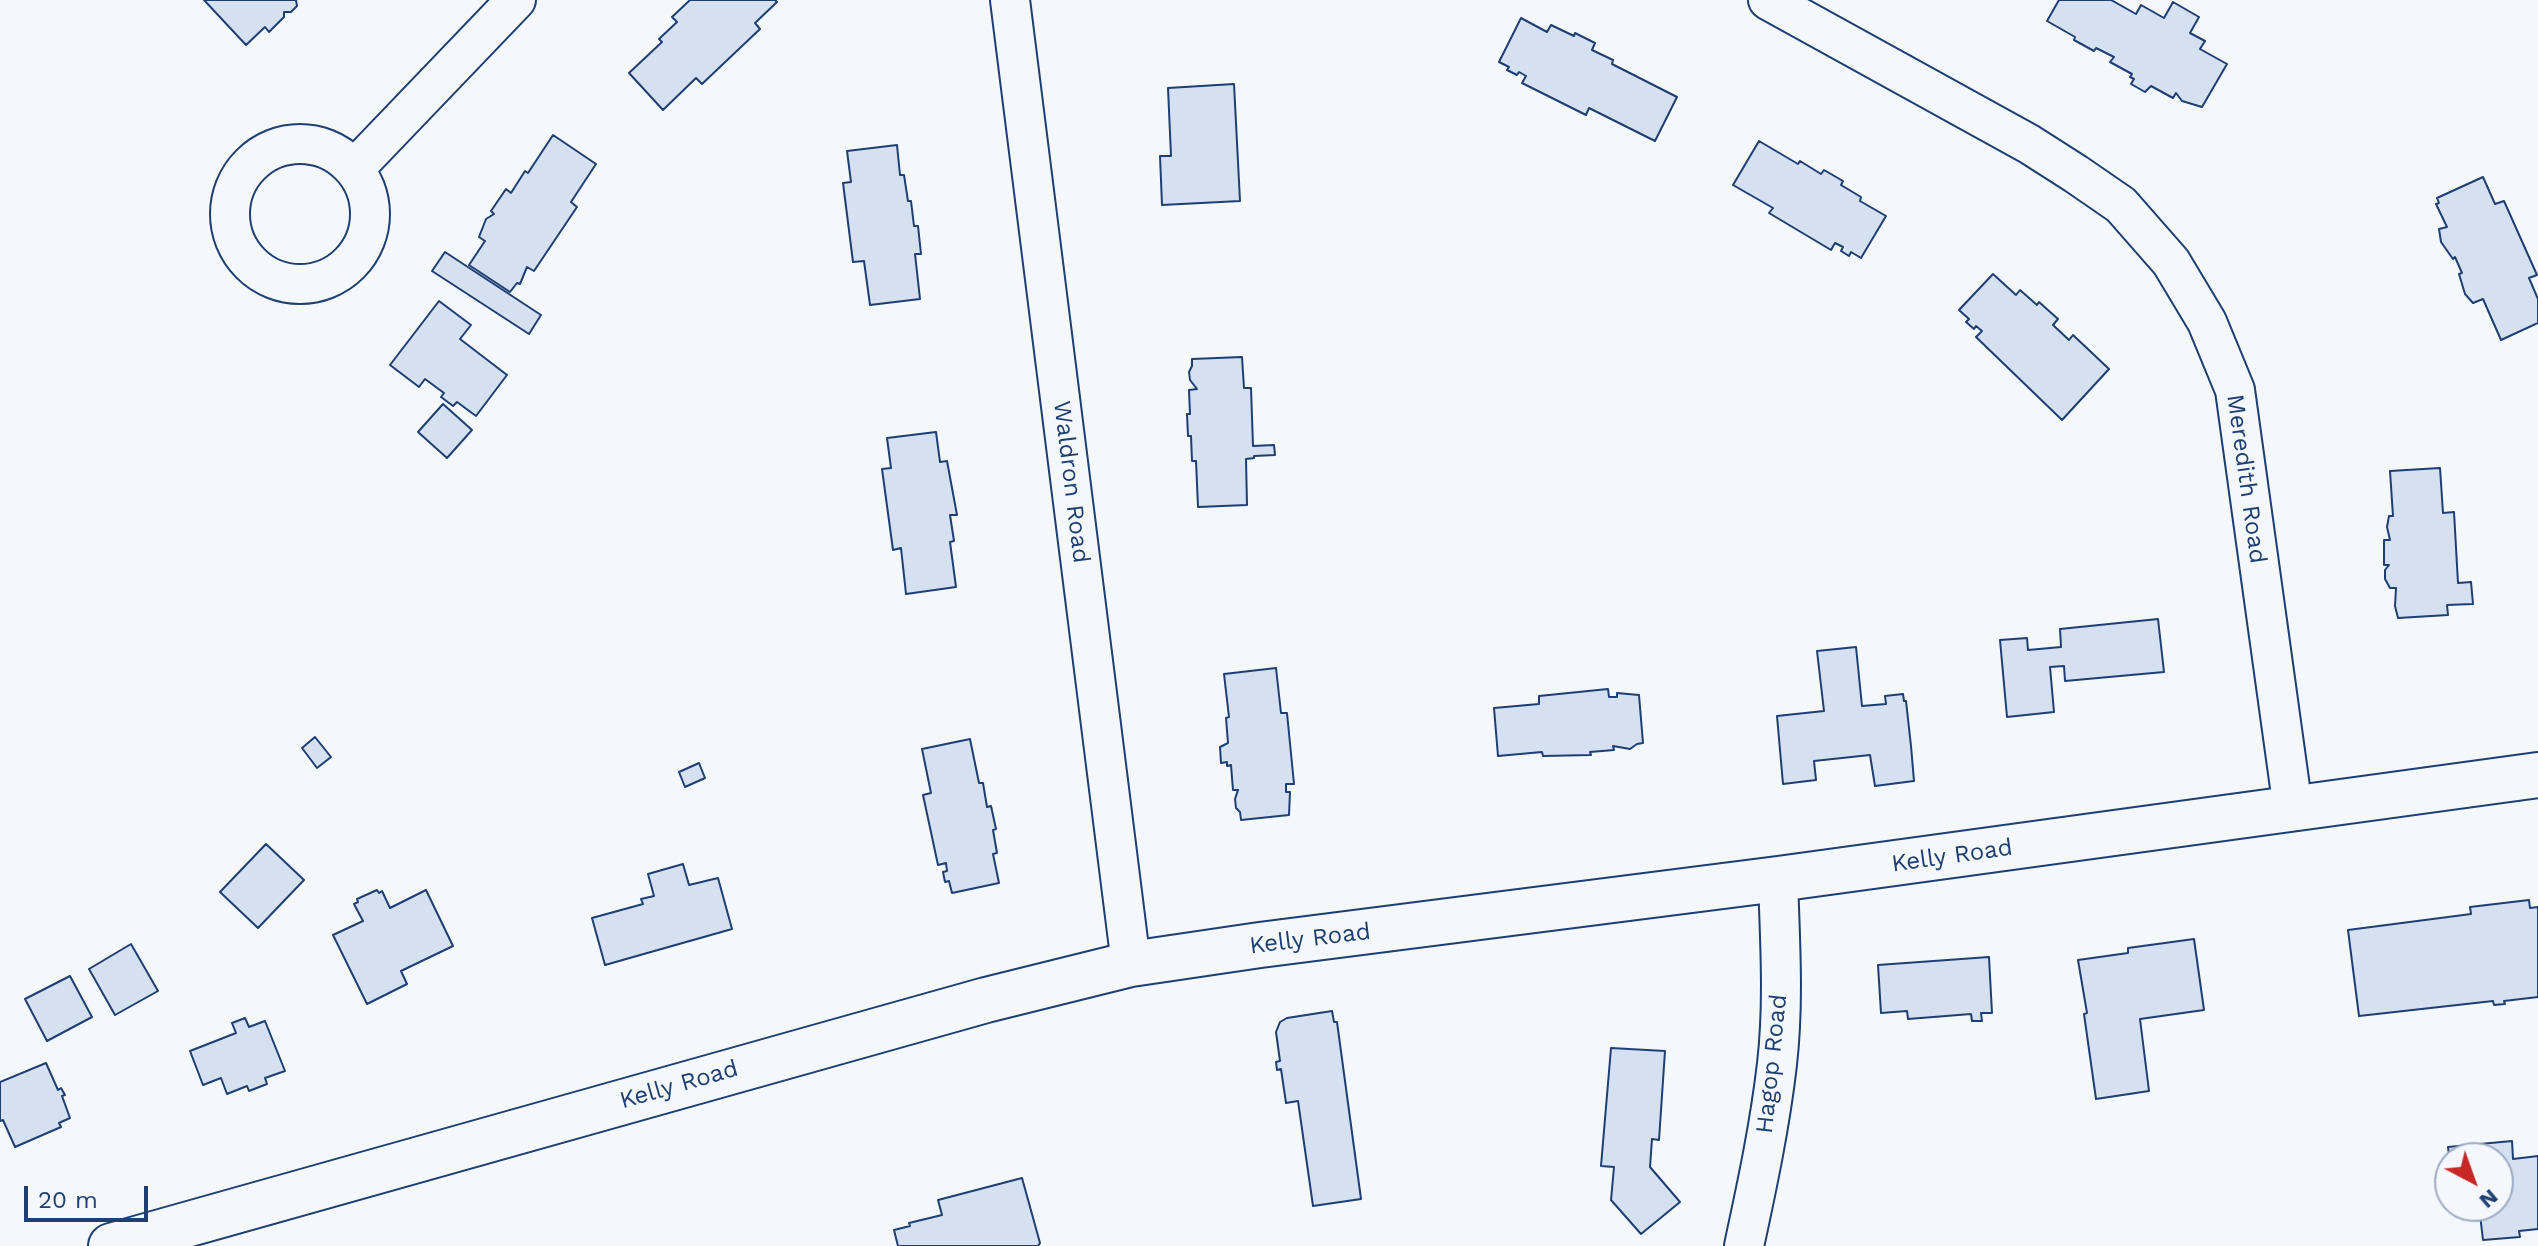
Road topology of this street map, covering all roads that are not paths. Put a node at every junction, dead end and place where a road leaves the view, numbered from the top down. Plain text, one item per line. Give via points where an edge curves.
1 (516, 0) edge
2 (1010, 0) edge
3 (1768, 0) edge
4 (355, 168) dead end
5 (2538, 775) edge
6 (2293, 809) junction
7 (1778, 879) junction
8 (1131, 964) junction
9 (111, 1246) edge
10 (1744, 1246) edge

1 - 4 street
2 - 8 street, Waldron Road
3 - 6 street, Meredith Road via 2076,174 2121,205 2171,262 2207,322 2235,390
5 - 6 street, Kelly Road
6 - 7 street, Kelly Road
7 - 8 street, Kelly Road
7 - 10 street, Hagop Road via 1777,1064
8 - 9 street, Kelly Road via 842,1038

